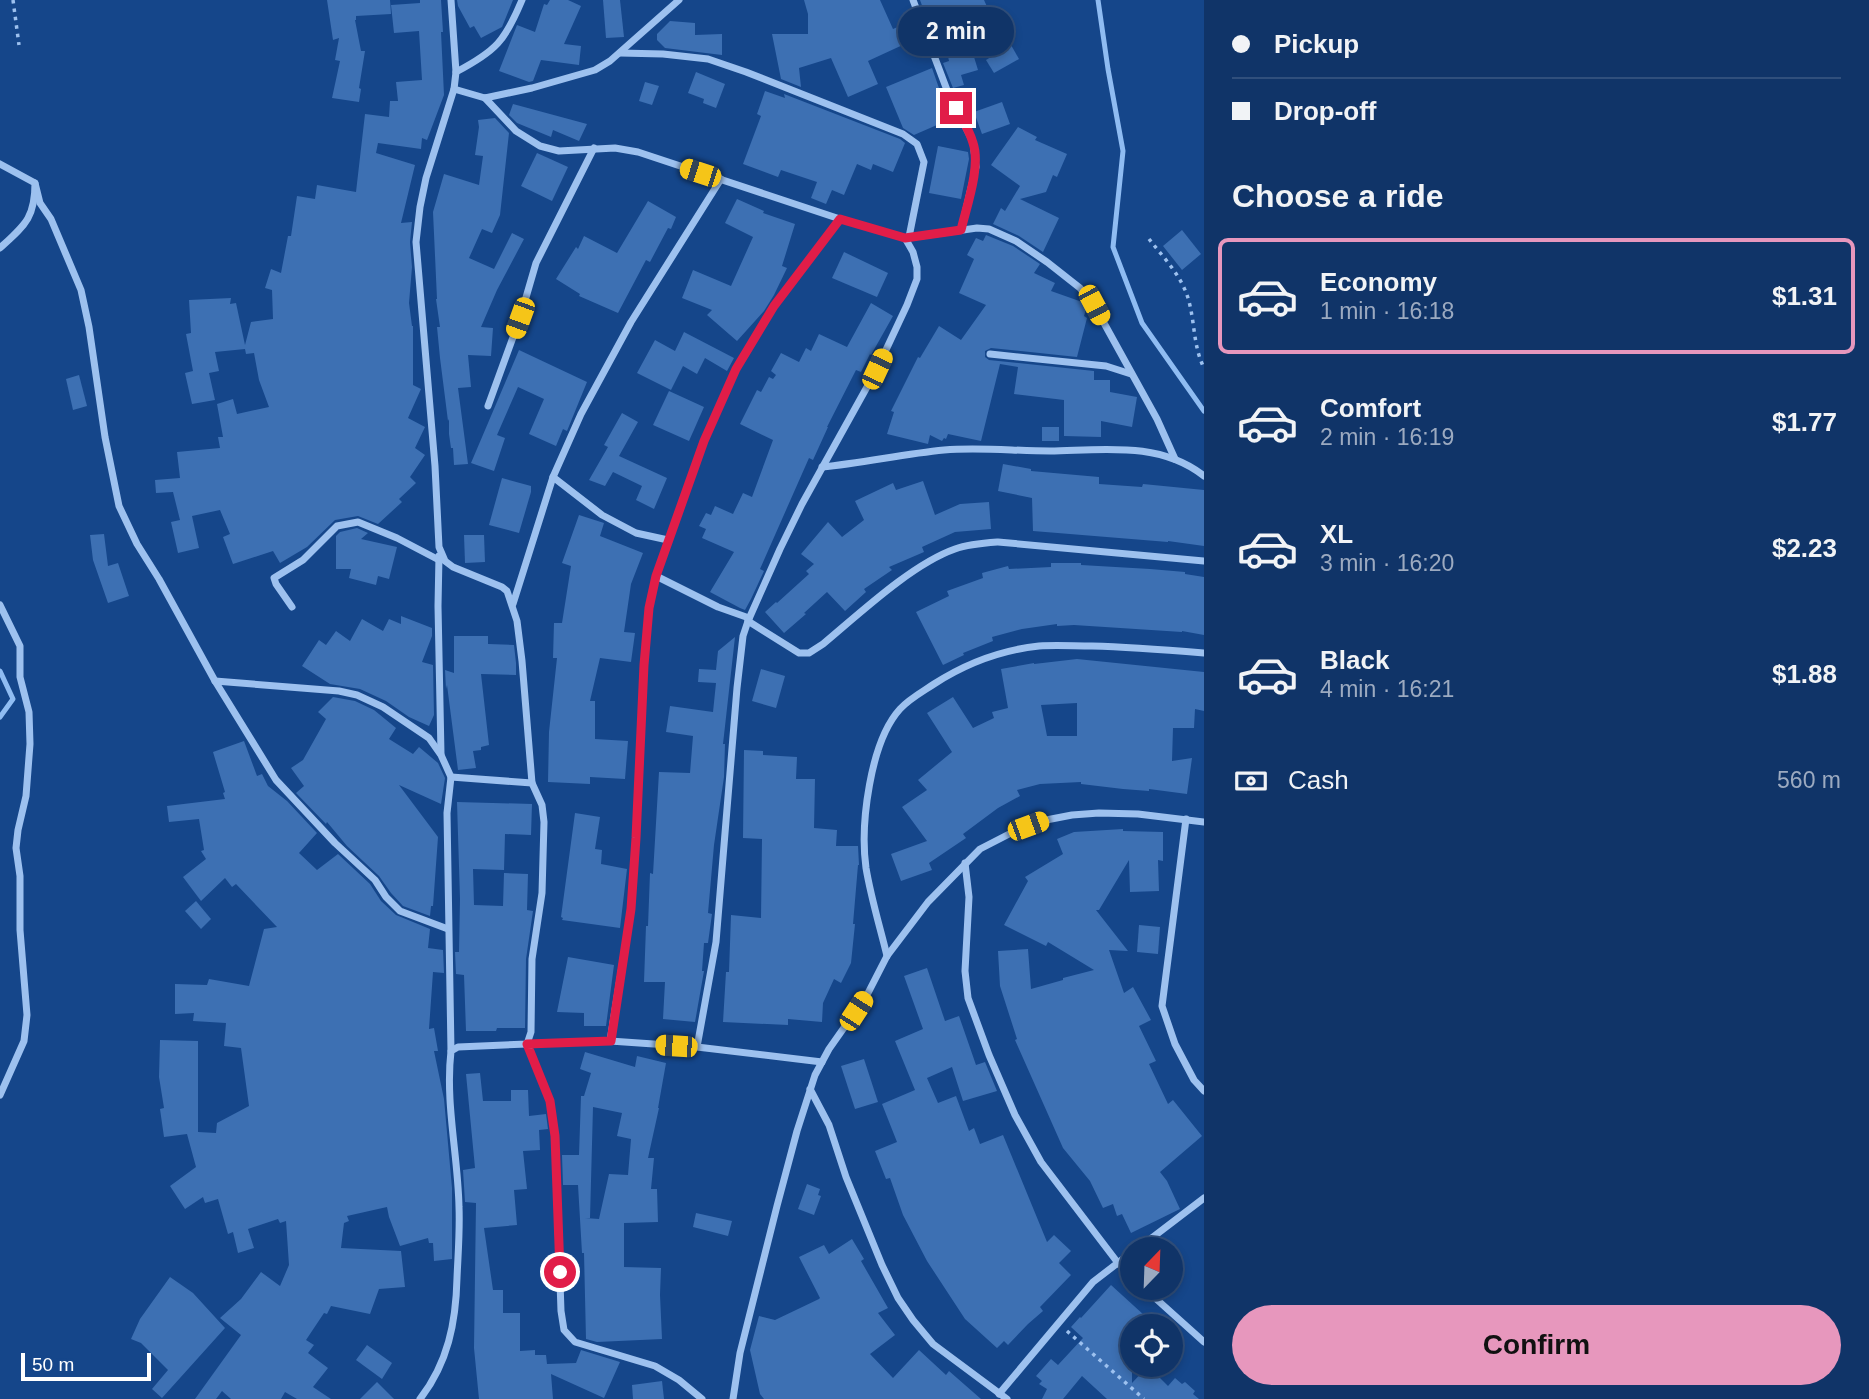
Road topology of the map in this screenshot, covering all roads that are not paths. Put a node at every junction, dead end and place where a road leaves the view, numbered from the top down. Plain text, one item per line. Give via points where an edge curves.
1 (451, 0) edge
2 (522, 0) edge
3 (679, 0) edge
4 (913, 0) edge
5 (620, 52) junction
6 (456, 72) junction
7 (454, 89) junction
8 (485, 98) junction
9 (594, 148) junction
10 (0, 164) edge
11 (721, 179) junction
12 (35, 183) junction
13 (840, 219) junction
14 (961, 230) junction
15 (907, 238) junction
16 (0, 248) edge
17 (990, 354) dead end
18 (1132, 374) junction
19 (488, 406) dead end
20 (1175, 459) junction
21 (822, 467) junction
22 (1204, 476) edge
23 (553, 477) junction
24 (668, 540) junction
25 (439, 547) junction
26 (439, 560) junction
27 (1204, 561) edge
28 (656, 576) junction
29 (512, 604) junction
30 (0, 605) edge
31 (292, 607) dead end
32 (748, 620) junction
33 (1204, 653) edge
34 (215, 681) junction
35 (441, 755) junction
36 (451, 777) junction
37 (532, 783) junction
38 (1186, 818) junction
39 (1204, 822) edge
40 (965, 863) junction
41 (448, 929) junction
42 (887, 956) junction
43 (611, 1041) junction
44 (527, 1044) junction
45 (697, 1047) junction
46 (451, 1051) junction
47 (822, 1062) junction
48 (810, 1089) junction
49 (1204, 1091) edge
50 (0, 1095) edge
51 (1204, 1198) edge
52 (1152, 1237) edge
53 (1118, 1263) joint
54 (1157, 1300) edge
55 (1204, 1342) edge
56 (999, 1394) junction
57 (735, 1398) edge
58 (419, 1399) edge
59 (702, 1399) edge
60 (1007, 1399) edge

1 - 6 street
2 - 6 street via 498,44
3 - 5 street
4 - 14 street via 947,90 973,142 976,167
5 - 8 street via 595,69
5 - 15 street via 708,59 903,134 917,144 924,162
6 - 7 street
7 - 8 street
7 - 25 street via 426,178 416,242
8 - 9 street via 516,131 540,146 559,151
9 - 11 street via 638,152
9 - 19 street via 536,263
10 - 12 street
11 - 13 street
11 - 23 street via 615,349
12 - 16 street via 30,217
12 - 34 street via 81,290 119,506
13 - 15 street
13 - 24 street via 774,306 736,369
14 - 15 street
14 - 18 street via 989,229 1016,242 1080,288
15 - 21 street via 918,279 877,369
17 - 18 street via 1106,366
18 - 20 street
20 - 21 street via 1145,450 970,449
20 - 22 street
21 - 32 street
23 - 24 street via 602,515 636,533
23 - 29 street
24 - 28 street
25 - 26 street
25 - 29 street via 453,566 502,587
26 - 31 street via 358,522 337,526 303,559 274,578
26 - 35 street
27 - 32 street via 998,542 971,545 938,556 809,653 799,653
28 - 32 street
28 - 43 street via 644,665 631,909
29 - 37 street
30 - 50 street via 20,646 30,744 16,848 27,1014 24,1041
32 - 45 street via 737,688 716,942
33 - 42 street via 1060,645 1014,650 950,673 912,698 889,724 880,743 865,830 866,867
34 - 35 street via 357,695 407,722 429,738
34 - 41 street via 276,780 335,843 376,880 400,911
35 - 36 street
36 - 37 street
36 - 41 street
37 - 44 street via 542,805 544,837
38 - 39 street
38 - 40 street via 1099,813 1041,821 995,840
38 - 49 street via 1162,1006 1175,1044
40 - 42 street
40 - 53 street via 968,998 989,1055 1041,1162
41 - 46 street
42 - 47 street
43 - 44 street
43 - 45 street
44 - 46 street
44 - 59 street via 550,1101 555,1136 564,1330 575,1342 655,1367
45 - 47 street
46 - 58 street via 450,1105 459,1207 457,1297 447,1349
47 - 48 street
48 - 56 street via 829,1125 898,1298 933,1344
48 - 57 street via 740,1353
51 - 52 street
53 - 56 street via 1093,1282
54 - 55 street
56 - 60 street

